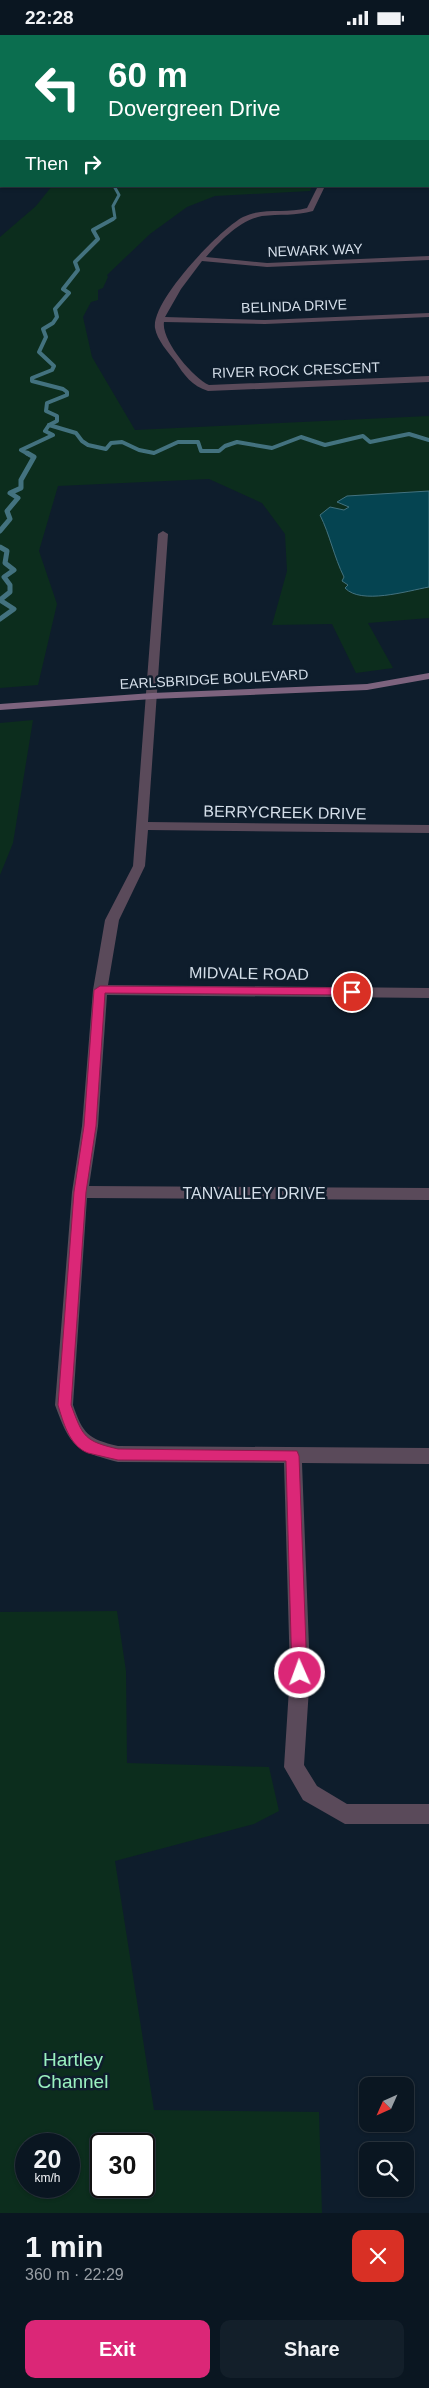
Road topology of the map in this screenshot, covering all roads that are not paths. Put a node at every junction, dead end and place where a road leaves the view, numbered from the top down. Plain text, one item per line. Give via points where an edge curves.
1 (321, 187) edge
2 (429, 258) edge
3 (201, 259) junction
4 (429, 315) edge
5 (161, 319) junction
6 (429, 379) edge
7 (163, 534) dead end
8 (429, 676) edge
9 (152, 696) junction
10 (0, 707) edge
11 (141, 826) junction
12 (429, 829) edge
13 (100, 990) junction
14 (429, 993) edge
15 (80, 1192) junction
16 (429, 1194) edge
17 (293, 1456) junction
18 (429, 1456) edge
19 (429, 1814) edge

1 - 3 street via 310,209 246,219 216,242
2 - 3 street, NEWARK WAY via 268,265
3 - 5 street
4 - 5 street, BELINDA DRIVE via 265,322
5 - 6 street, RIVER ROCK CRESCENT via 159,327 170,348 194,382 208,388
7 - 9 street
8 - 9 street, EARLSBRIDGE BOULEVARD via 367,687
9 - 10 street, EARLSBRIDGE BOULEVARD
9 - 11 street
11 - 12 street, BERRYCREEK DRIVE
11 - 13 street via 139,865 112,920
13 - 14 street, MIDVALE ROAD
13 - 15 street via 90,1126
15 - 16 street, TANVALLEY DRIVE
15 - 17 street via 64,1405 74,1431 88,1447 118,1454
17 - 18 street
17 - 19 street via 300,1673 294,1767 310,1793 345,1814

